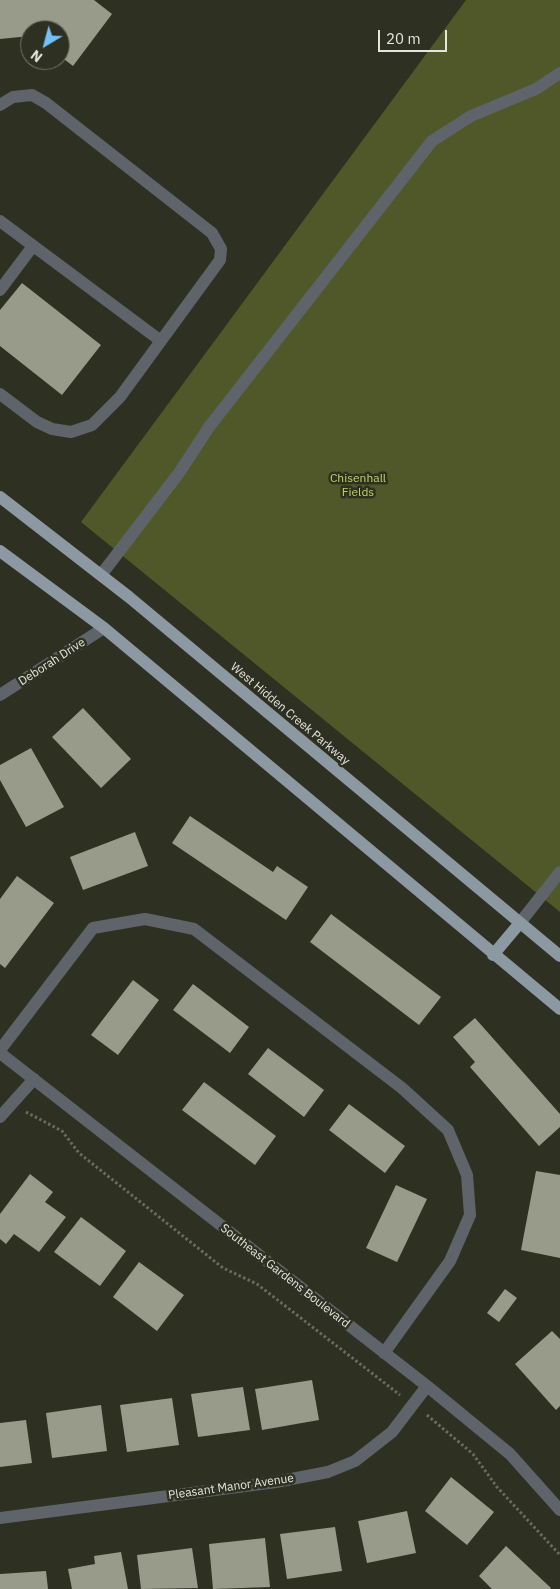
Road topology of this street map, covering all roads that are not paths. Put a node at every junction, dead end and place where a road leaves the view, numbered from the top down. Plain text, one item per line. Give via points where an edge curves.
1 (560, 73) edge
2 (0, 106) edge
3 (0, 221) edge
4 (33, 246) junction
5 (0, 290) edge
6 (161, 341) junction
7 (0, 394) edge
8 (0, 497) edge
9 (0, 551) edge
10 (101, 576) junction
11 (104, 628) junction
12 (0, 695) edge
13 (560, 872) edge
14 (519, 924) junction
15 (494, 955) junction
16 (560, 956) edge
17 (560, 1009) edge
18 (0, 1051) edge
19 (34, 1079) junction
20 (0, 1118) edge
21 (384, 1353) junction
22 (428, 1386) junction
23 (560, 1510) edge
24 (0, 1518) edge

1 - 10 street via 536,89 471,116 432,141 208,427 179,473
2 - 6 street via 13,97 22,96 32,96 46,103 212,233 221,249 220,260
3 - 4 street
4 - 5 street
4 - 6 street
6 - 7 street via 120,397 92,426 71,432 52,429 37,422
8 - 10 main road, West Hidden Creek Parkway
9 - 11 main road
10 - 14 main road, West Hidden Creek Parkway
11 - 12 street, Deborah Drive
11 - 15 main road
13 - 14 street
14 - 15 main road
14 - 16 main road, West Hidden Creek Parkway
15 - 17 main road
18 - 19 street, Southeast Gardens Boulevard
18 - 21 street via 92,928 145,919 194,930 402,1088 448,1130 467,1175 470,1215 450,1261
19 - 20 street
19 - 21 street, Southeast Gardens Boulevard
21 - 22 street, Southeast Gardens Boulevard
22 - 23 street, Southeast Gardens Boulevard via 510,1454
22 - 24 street, Pleasant Manor Avenue via 392,1432 355,1462 328,1472 276,1482

